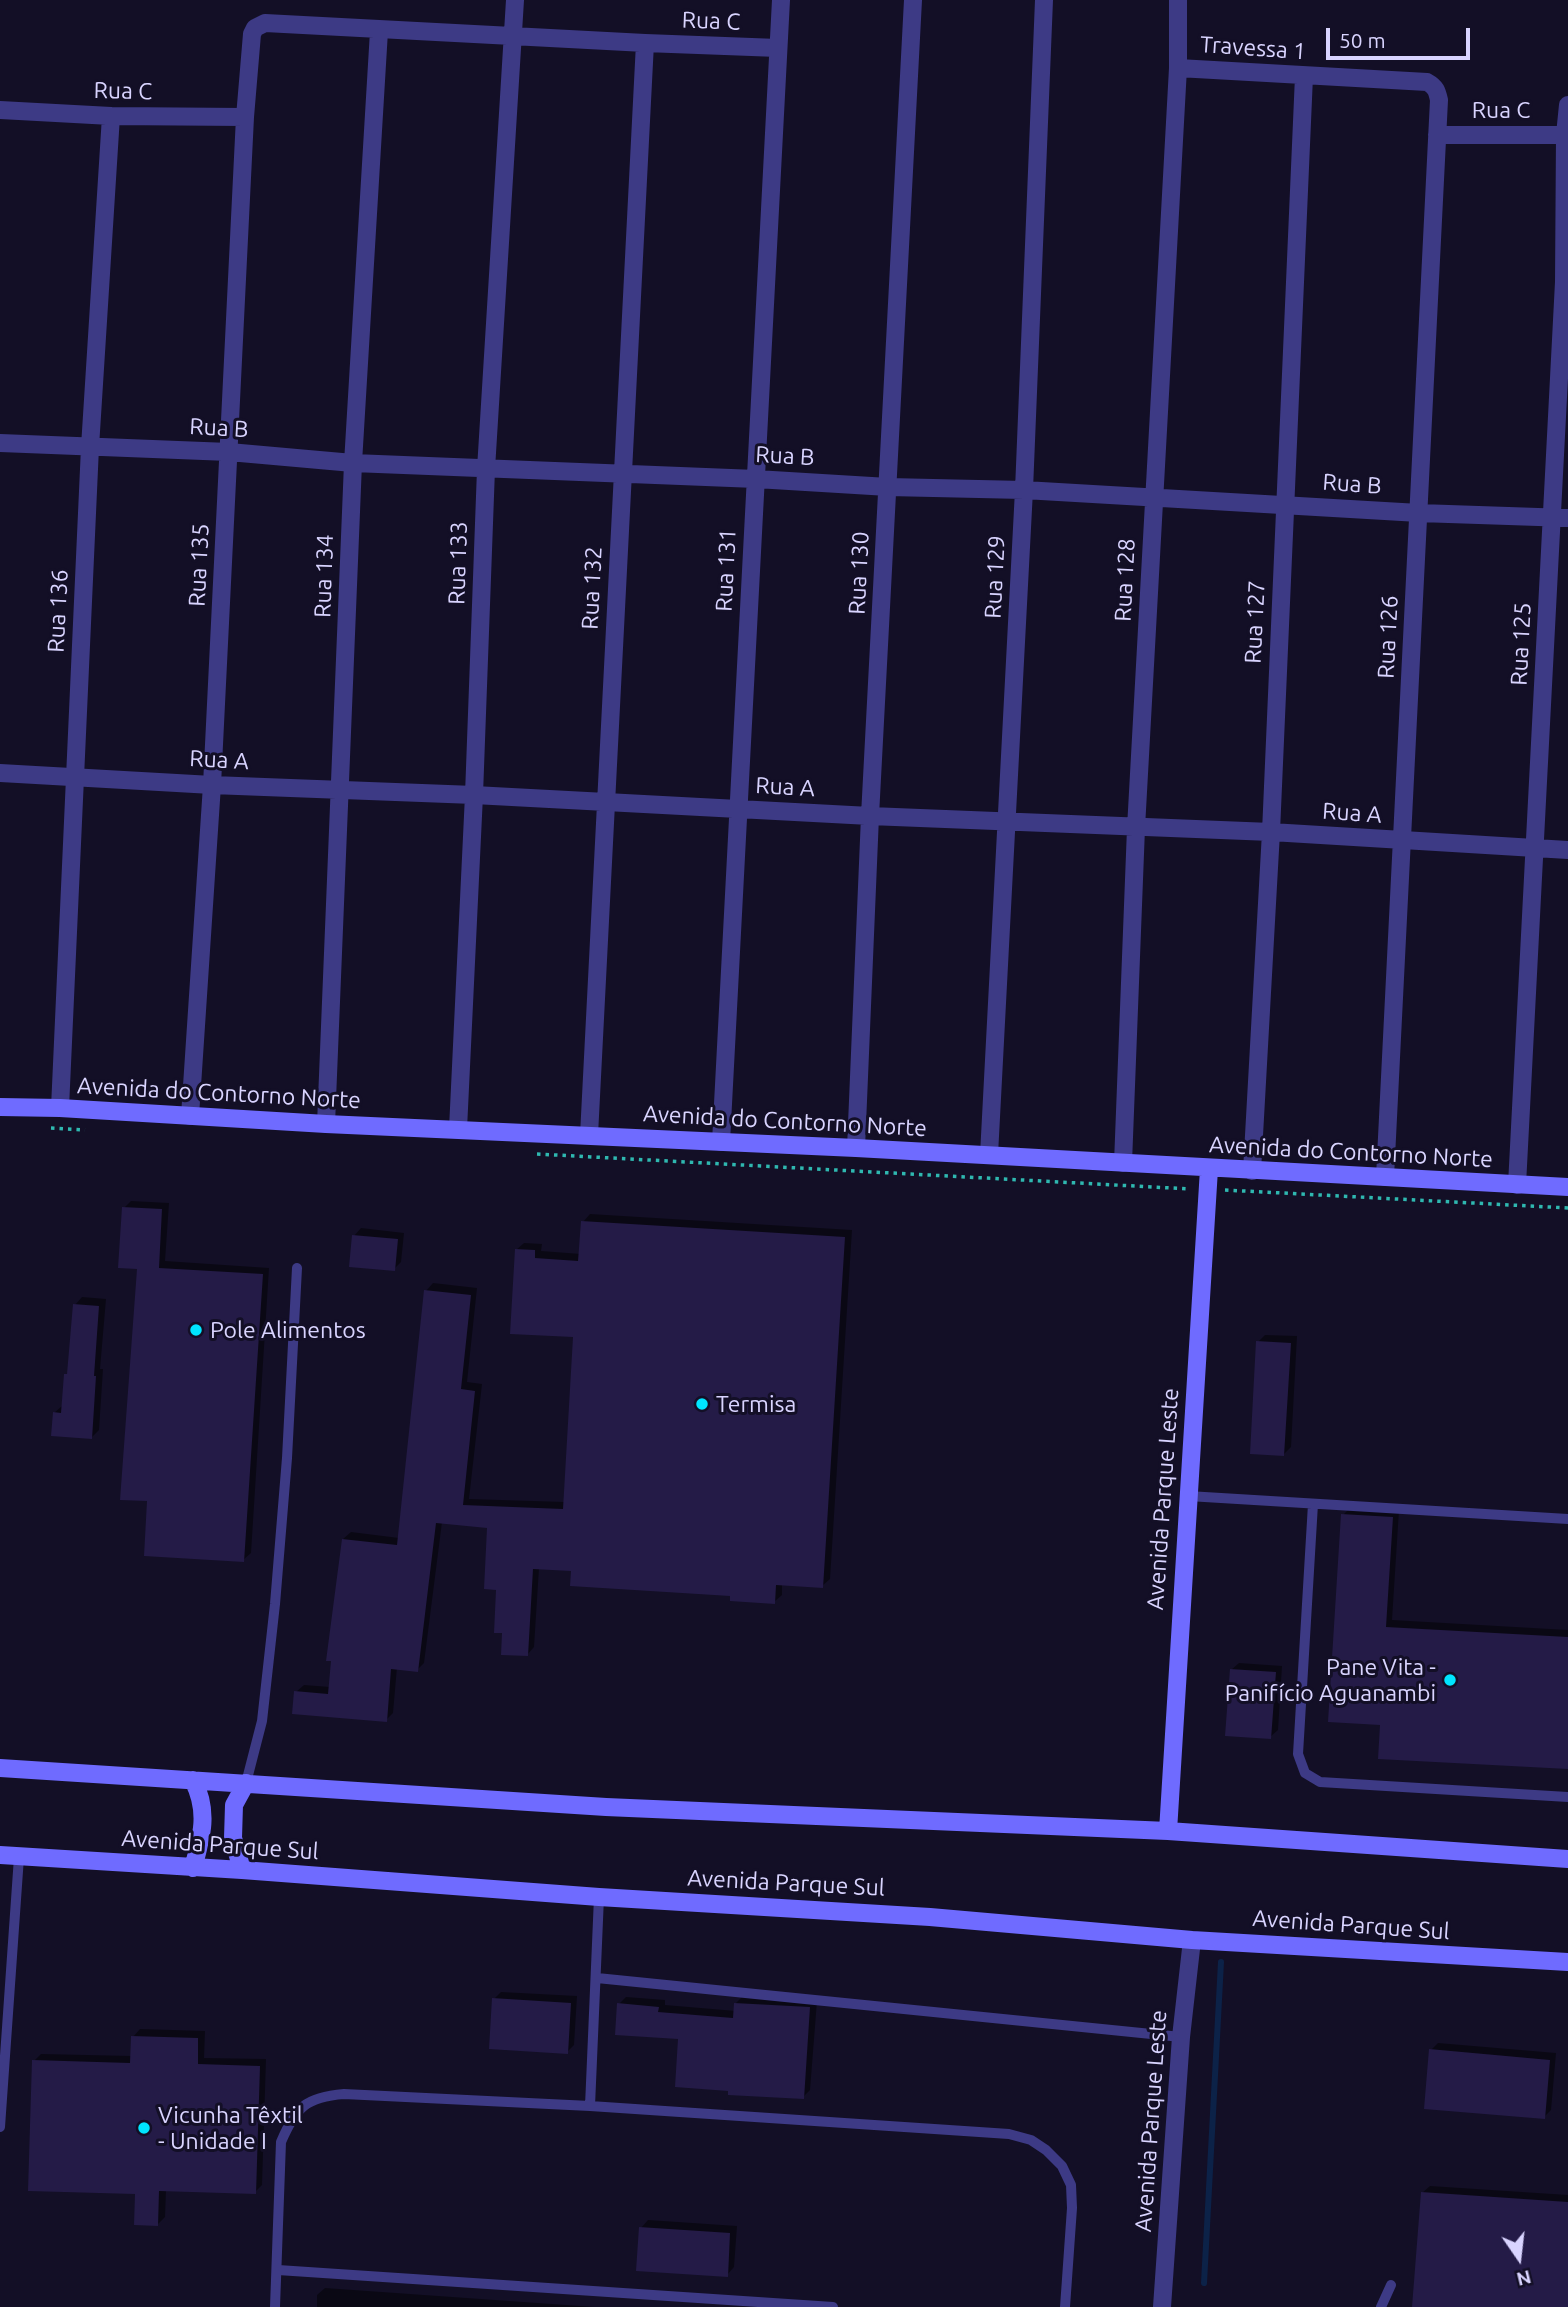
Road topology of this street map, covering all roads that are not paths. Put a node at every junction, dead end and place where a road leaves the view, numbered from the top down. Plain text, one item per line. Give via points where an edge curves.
1 (515, 0) edge
2 (781, 0) edge
3 (913, 0) edge
4 (1044, 0) edge
5 (1178, 0) edge
6 (265, 23) joint
7 (379, 31) junction
8 (514, 37) junction
9 (645, 43) junction
10 (778, 48) junction
11 (1178, 68) junction
12 (1304, 76) junction
13 (1439, 100) joint
14 (1568, 105) edge
15 (0, 110) edge
16 (111, 116) junction
17 (245, 117) junction
18 (1437, 135) junction
19 (1566, 135) junction
20 (1566, 283) edge
21 (0, 443) edge
22 (90, 447) junction
23 (229, 452) junction
24 (353, 463) junction
25 (486, 469) junction
26 (622, 473) junction
27 (755, 479) junction
28 (888, 487) junction
29 (1024, 491) junction
30 (1154, 497) junction
31 (1285, 504) junction
32 (1419, 513) junction
33 (1560, 518) edge
34 (0, 773) edge
35 (76, 776) junction
36 (212, 785) junction
37 (341, 791) junction
38 (474, 794) junction
39 (606, 802) junction
40 (738, 809) junction
41 (870, 816) junction
42 (1006, 821) junction
43 (1136, 828) junction
44 (1271, 832) junction
45 (1403, 841) junction
46 (1535, 848) junction
47 (1568, 850) edge
48 (0, 1107) edge
49 (60, 1108) junction
50 (190, 1116) junction
51 (326, 1124) junction
52 (458, 1129) junction
53 (589, 1135) junction
54 (721, 1142) junction
55 (856, 1148) junction
56 (989, 1155) junction
57 (1123, 1163) junction
58 (1209, 1169) junction
59 (1252, 1171) junction
60 (1385, 1177) junction
61 (1517, 1185) junction
62 (1568, 1188) edge
63 (297, 1268) dead end
64 (1188, 1496) junction
65 (1313, 1504) junction
66 (1568, 1519) edge
67 (0, 1769) edge
68 (194, 1780) junction
69 (246, 1783) junction
70 (1568, 1797) edge
71 (1168, 1831) junction
72 (0, 1856) edge
73 (19, 1857) junction
74 (1568, 1859) edge
75 (192, 1868) junction
76 (242, 1870) junction
77 (598, 1897) junction
78 (1192, 1940) junction
79 (1568, 1962) edge
80 (5, 1968) edge
81 (597, 1978) junction
82 (1181, 2037) junction
83 (590, 2106) junction
84 (0, 2127) edge
85 (278, 2270) junction
86 (1391, 2285) dead end
87 (275, 2307) edge
88 (833, 2307) edge
89 (1065, 2307) edge
90 (1162, 2307) edge
91 (1381, 2307) edge

1 - 8 street, Rua 133
2 - 10 street, Rua 131
3 - 28 street, Rua 130
4 - 29 street, Rua 129
5 - 11 street, Rua 128
6 - 7 street, Rua C
6 - 17 street, Rua 135 via 252,34
7 - 8 street, Rua C
7 - 24 street, Rua 134
8 - 9 street, Rua C
8 - 25 street, Rua 133
9 - 10 street, Rua C
9 - 26 street, Rua 132
10 - 27 street, Rua 131
11 - 12 street, Travessa 1
11 - 30 street, Rua 128
12 - 13 street, Travessa 1 via 1427,82 1434,86
12 - 31 street, Rua 127
13 - 18 street, Rua 126
14 - 19 street, Rua 125
15 - 16 street, Rua C
16 - 17 street, Rua C
16 - 22 street, Rua 136
17 - 23 street, Rua 135
18 - 19 street, Rua C
18 - 32 street, Rua 126
19 - 20 street, Rua 125
20 - 33 street, Rua 125
21 - 22 street, Rua B
22 - 23 street, Rua B
22 - 35 street, Rua 136
23 - 24 street, Rua B
23 - 36 street, Rua 135
24 - 25 street, Rua B
24 - 37 street, Rua 134
25 - 26 street, Rua B
25 - 38 street, Rua 133
26 - 27 street, Rua B
26 - 39 street, Rua 132
27 - 28 street, Rua B
27 - 40 street, Rua 131
28 - 29 street, Rua B
28 - 41 street, Rua 130
29 - 30 street, Rua B
29 - 42 street, Rua 129
30 - 31 street, Rua B
30 - 43 street, Rua 128
31 - 32 street, Rua B
31 - 44 street, Rua 127
32 - 33 street, Rua B
32 - 45 street, Rua 126
33 - 46 street, Rua 125
34 - 35 street, Rua A
35 - 36 street, Rua A
35 - 49 street, Rua 136
36 - 37 street, Rua A
36 - 50 street, Rua 135
37 - 38 street, Rua A
37 - 51 street, Rua 134
38 - 39 street, Rua A
38 - 52 street, Rua 133
39 - 40 street, Rua A
39 - 53 street, Rua 132
40 - 41 street, Rua A
40 - 54 street, Rua 131
41 - 42 street, Rua A
41 - 55 street, Rua 130
42 - 43 street, Rua A
42 - 56 street, Rua 129
43 - 44 street, Rua A
43 - 57 street, Rua 128
44 - 45 street, Rua A
44 - 59 street, Rua 127
45 - 46 street, Rua A
45 - 60 street, Rua 126
46 - 47 street, Rua A
46 - 61 street, Rua 125
48 - 49 street, Avenida do Contorno Norte
49 - 50 street, Avenida do Contorno Norte
50 - 51 street, Avenida do Contorno Norte
51 - 52 street, Avenida do Contorno Norte
52 - 53 street, Avenida do Contorno Norte
53 - 54 street, Avenida do Contorno Norte
54 - 55 street, Avenida do Contorno Norte
55 - 56 street, Avenida do Contorno Norte
56 - 57 street, Avenida do Contorno Norte
57 - 58 street, Avenida do Contorno Norte
58 - 59 street, Avenida do Contorno Norte
58 - 64 street, Avenida Parque Leste
59 - 60 street, Avenida do Contorno Norte
60 - 61 street, Avenida do Contorno Norte
61 - 62 street, Avenida do Contorno Norte
63 - 69 lane via 275,1604 262,1721
64 - 65 lane
64 - 71 street, Avenida Parque Leste
65 - 66 lane
65 - 70 lane via 1298,1754 1305,1773 1320,1782
67 - 68 street
68 - 69 street
68 - 75 street via 203,1798 201,1839
69 - 71 street via 606,1807
69 - 76 street via 234,1805 233,1838
71 - 74 street
72 - 73 street, Avenida Parque Sul
73 - 75 street, Avenida Parque Sul
73 - 80 lane
75 - 76 street, Avenida Parque Sul
76 - 77 street, Avenida Parque Sul
77 - 78 street, Avenida Parque Sul via 930,1917
77 - 81 lane
78 - 79 street, Avenida Parque Sul
78 - 82 street, Avenida Parque Leste
80 - 84 lane
81 - 82 lane
81 - 83 lane
82 - 90 street, Avenida Parque Leste
83 - 85 lane via 344,2094 306,2103 292,2118 281,2142
83 - 89 lane via 1009,2134 1031,2140 1062,2166 1071,2185
85 - 87 lane
85 - 88 lane
86 - 91 lane

